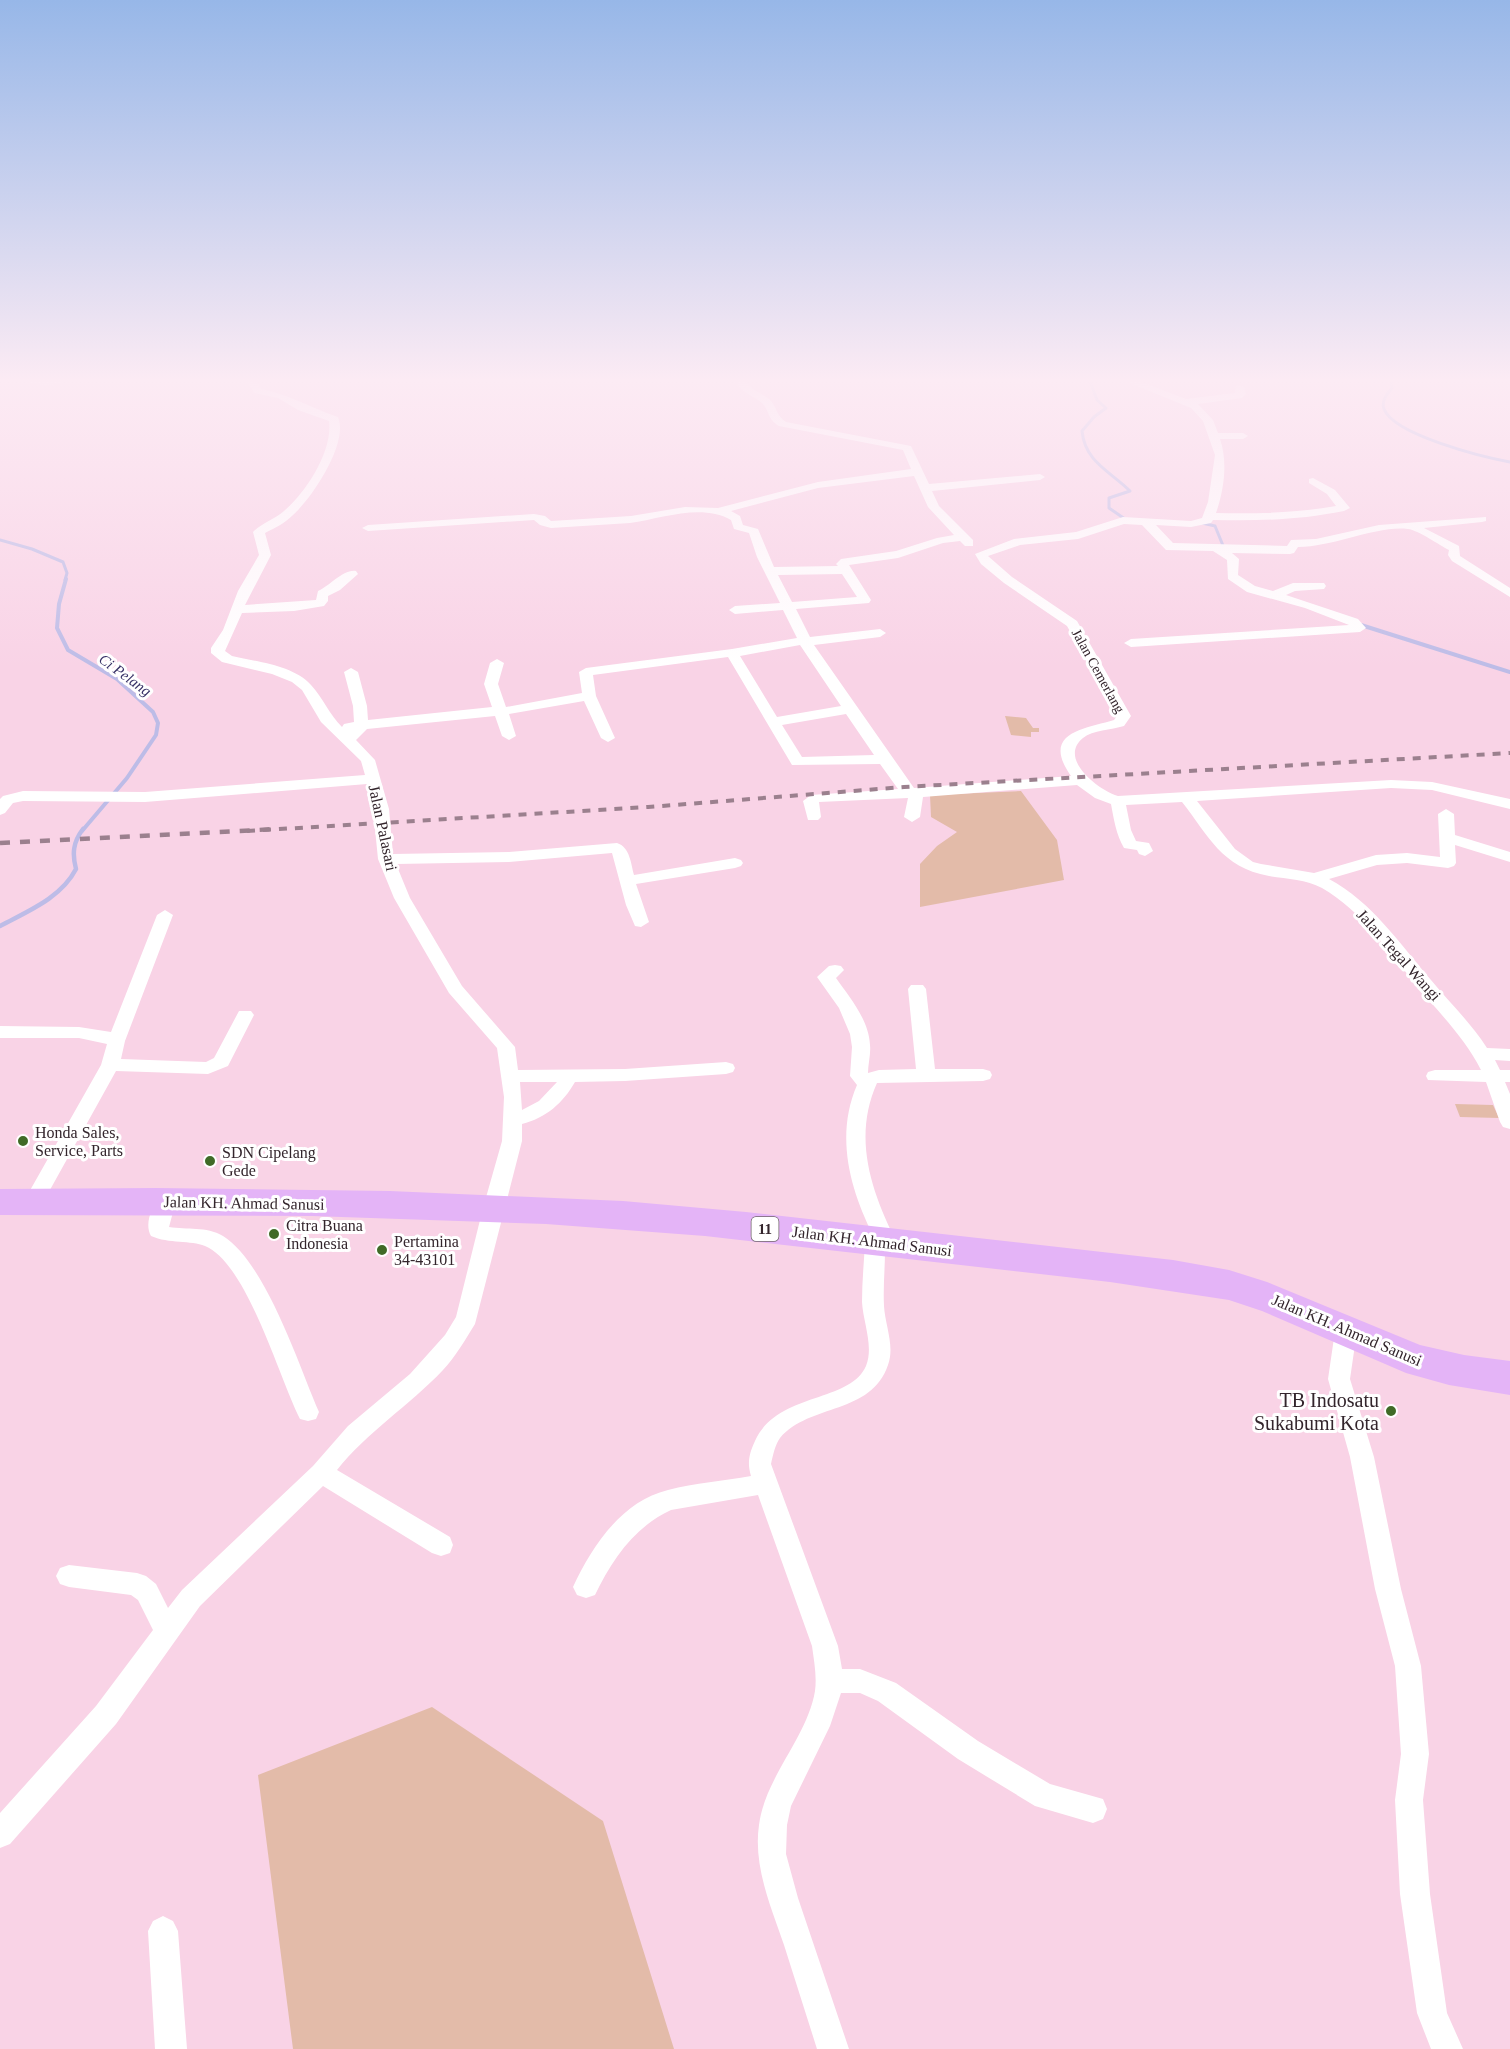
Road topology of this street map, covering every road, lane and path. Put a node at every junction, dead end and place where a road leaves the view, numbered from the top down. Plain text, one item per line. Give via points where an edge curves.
1 (315, 477) edge
2 (873, 477) edge
3 (920, 477) edge
4 (1040, 477) dead end
5 (1217, 477) edge
6 (1313, 481) dead end
7 (924, 488) junction
8 (719, 511) junction
9 (1209, 516) junction
10 (1482, 519) dead end
11 (1144, 520) junction
12 (1414, 526) junction
13 (368, 528) dead end
14 (963, 537) junction
15 (1220, 549) junction
16 (981, 554) junction
17 (845, 570) junction
18 (770, 571) junction
19 (352, 574) dead end
20 (1320, 586) dead end
21 (1510, 593) edge
22 (1275, 595) junction
23 (788, 606) junction
24 (238, 609) junction
25 (735, 610) dead end
26 (880, 633) dead end
27 (805, 641) junction
28 (1131, 643) dead end
29 (732, 653) junction
30 (497, 663) dead end
31 (351, 672) dead end
32 (589, 696) junction
33 (850, 709) junction
34 (499, 712) junction
35 (773, 722) junction
36 (361, 725) junction
37 (343, 734) junction
38 (509, 736) dead end
39 (608, 738) dead end
40 (885, 759) junction
41 (373, 779) junction
42 (1082, 780) junction
43 (913, 792) junction
44 (1187, 798) junction
45 (1118, 801) junction
46 (1510, 804) edge
47 (0, 810) edge
48 (1446, 814) dead end
49 (813, 817) dead end
50 (912, 817) dead end
51 (1447, 838) junction
52 (1145, 851) dead end
53 (1510, 857) edge
54 (386, 859) junction
55 (735, 863) dead end
56 (1316, 878) junction
57 (627, 881) junction
58 (165, 915) dead end
59 (641, 922) dead end
60 (835, 970) dead end
61 (917, 989) dead end
62 (245, 1015) dead end
63 (0, 1032) edge
64 (116, 1041) junction
65 (1482, 1054) junction
66 (1510, 1055) edge
67 (110, 1065) junction
68 (726, 1068) dead end
69 (926, 1075) junction
70 (511, 1076) junction
71 (569, 1076) junction
72 (984, 1076) dead end
73 (1435, 1076) dead end
74 (1501, 1076) edge
75 (867, 1084) junction
76 (1509, 1116) edge
77 (511, 1121) junction
78 (166, 1201) junction
79 (17, 1202) edge
80 (493, 1208) junction
81 (881, 1242) junction
82 (1346, 1331) junction
83 (1509, 1380) edge
84 (308, 1412) dead end
85 (321, 1473) junction
86 (766, 1484) junction
87 (441, 1545) dead end
88 (69, 1576) dead end
89 (586, 1587) dead end
90 (166, 1630) junction
91 (828, 1681) junction
92 (1093, 1809) dead end
93 (0, 1834) edge
94 (163, 1932) dead end
95 (171, 2049) edge
96 (833, 2049) edge
97 (1447, 2049) edge

1 - 24 street, Jalan Palasari via 280,520 259,532 265,555
2 - 8 street via 774,493
3 - 7 street
4 - 7 street
5 - 9 street
6 - 9 street via 1332,492 1344,508 1260,519
7 - 14 street via 934,507
8 - 13 street via 551,525 534,517
8 - 18 street via 734,516 739,528 754,531
9 - 11 street via 1197,524
10 - 12 street
11 - 15 street via 1170,547
11 - 16 street via 1123,520 1078,535 1018,542
12 - 15 street via 1295,543 1285,551
12 - 21 street via 1455,549 1456,558
14 - 16 street
14 - 17 street via 898,554 845,562
15 - 22 street via 1233,559 1231,572 1238,582
16 - 42 street, Jalan Cemerlang via 1008,580 1072,624 1124,716 1119,723 1088,729 1072,740 1069,761
17 - 18 street
17 - 23 street via 864,600
18 - 23 street
19 - 24 street via 336,590 322,594 320,603
20 - 22 street via 1293,587
22 - 28 street via 1360,628
23 - 25 street
23 - 27 street
24 - 37 street, Jalan Palasari via 218,653 297,679 326,719
26 - 27 street
27 - 29 street
27 - 33 street
29 - 32 street via 587,671 584,674
29 - 35 street
30 - 34 street via 490,679
31 - 36 street
32 - 34 street
32 - 39 street
33 - 35 street
33 - 40 street
34 - 36 street
34 - 38 street
35 - 40 street via 797,762
36 - 37 street via 358,732
37 - 41 street, Jalan Palasari via 368,760
40 - 43 street
41 - 47 street via 145,797 23,796 8,799
41 - 54 street, Jalan Palasari via 381,809
42 - 43 street
42 - 45 street, Jalan Cemerlang via 1094,793
43 - 49 street via 816,798 811,801
43 - 50 street
44 - 45 street, Jalan Cemerlang
44 - 46 street, Jalan Cemerlang via 1414,784
44 - 56 street, Jalan Tegal Wangi via 1238,859 1271,871
45 - 52 street via 1130,845 1143,846
48 - 51 street
51 - 53 street
51 - 56 street via 1448,863 1407,858 1376,860
54 - 57 street via 509,857 617,848
54 - 70 street, Jalan Palasari via 408,910 452,984 503,1041
55 - 57 street
56 - 65 street, Jalan Tegal Wangi via 1360,909 1394,945
57 - 59 street
58 - 64 street
60 - 75 street via 826,977 852,1017 861,1042 859,1076
61 - 69 street
62 - 67 street via 216,1066
63 - 64 street via 78,1033 103,1035
64 - 67 street
65 - 66 street
65 - 74 street, Jalan Tegal Wangi
67 - 79 street
68 - 71 street
69 - 72 street
69 - 75 street via 879,1076
70 - 71 street
70 - 77 street, Jalan Palasari
71 - 77 street via 563,1088 537,1112
73 - 74 street
74 - 76 street, Jalan Tegal Wangi
75 - 81 street via 860,1108 856,1162
77 - 80 street, Jalan Palasari via 512,1141
78 - 79 highway, Jalan KH. Ahmad Sanusi / 11
78 - 80 highway, Jalan KH. Ahmad Sanusi / 11
78 - 84 street via 158,1231 203,1236 226,1249 240,1263
80 - 81 highway, Jalan KH. Ahmad Sanusi / 11 via 696,1221
80 - 85 street, Jalan Palasari via 461,1330 419,1382 333,1455
81 - 82 highway, Jalan KH. Ahmad Sanusi / 11 via 1204,1280 1283,1302
81 - 86 street via 873,1304 879,1342 873,1376 863,1386 774,1429 759,1464
82 - 83 highway, Jalan KH. Ahmad Sanusi / 11 via 1391,1352 1447,1370
82 - 97 street via 1340,1379 1362,1457 1408,1666 1415,1754 1409,1800 1415,1894 1432,2013
85 - 87 street
85 - 90 street, Jalan Palasari via 191,1598
86 - 89 street via 655,1505 639,1515 600,1558
86 - 91 street via 825,1646
88 - 90 street via 137,1584 147,1592
90 - 93 street, Jalan Palasari
91 - 92 street via 860,1681 887,1692 968,1750 1045,1796
91 - 96 street via 820,1717 778,1804 772,1854
94 - 95 street

